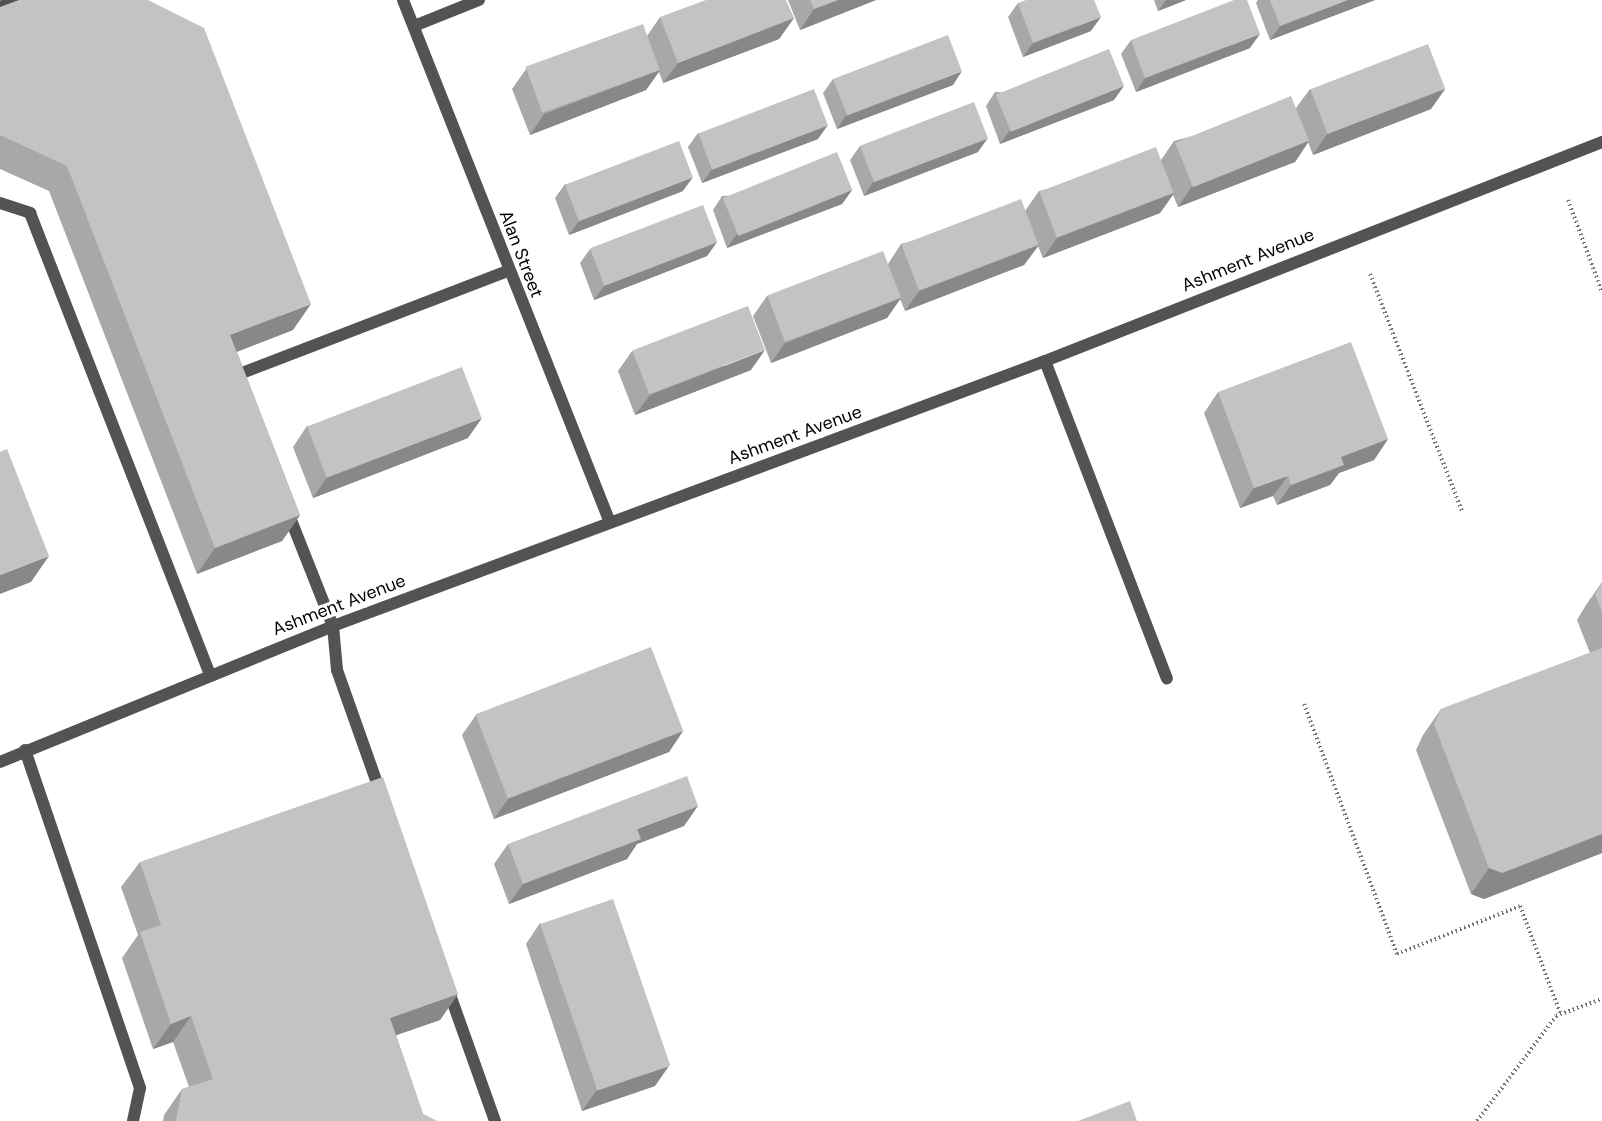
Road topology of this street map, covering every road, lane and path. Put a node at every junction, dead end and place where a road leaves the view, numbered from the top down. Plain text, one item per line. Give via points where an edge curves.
1 (19, 0) edge
2 (403, 0) edge
3 (479, 0) edge
4 (0, 8) edge
5 (414, 26) junction
6 (1602, 142) edge
7 (1568, 200) dead end
8 (0, 203) edge
9 (507, 271) junction
10 (1370, 274) dead end
11 (1602, 292) edge
12 (1045, 360) junction
13 (238, 387) edge
14 (282, 498) edge
15 (1462, 511) dead end
16 (609, 520) junction
17 (333, 626) junction
18 (210, 675) junction
19 (1167, 678) dead end
20 (1304, 704) dead end
21 (25, 750) junction
22 (0, 762) edge
23 (387, 811) edge
24 (444, 977) edge
25 (1602, 999) edge
26 (1561, 1015) junction
27 (133, 1121) edge
28 (495, 1121) edge
29 (1476, 1121) edge

1 - 4 street
2 - 5 street, Alan Street
3 - 5 street
5 - 9 street, Alan Street
6 - 12 street, Ashment Avenue
7 - 11 path
8 - 18 street via 30,213
9 - 13 street via 234,376
9 - 16 street, Alan Street
10 - 15 path
12 - 16 street, Ashment Avenue
12 - 19 street
14 - 17 street
16 - 17 street, Ashment Avenue
17 - 18 street, Ashment Avenue
17 - 23 street via 337,670
18 - 21 street, Ashment Avenue
20 - 26 path via 1397,954 1520,906
21 - 22 street, Ashment Avenue
21 - 27 street via 140,1088
24 - 28 street
25 - 26 path
26 - 29 path

